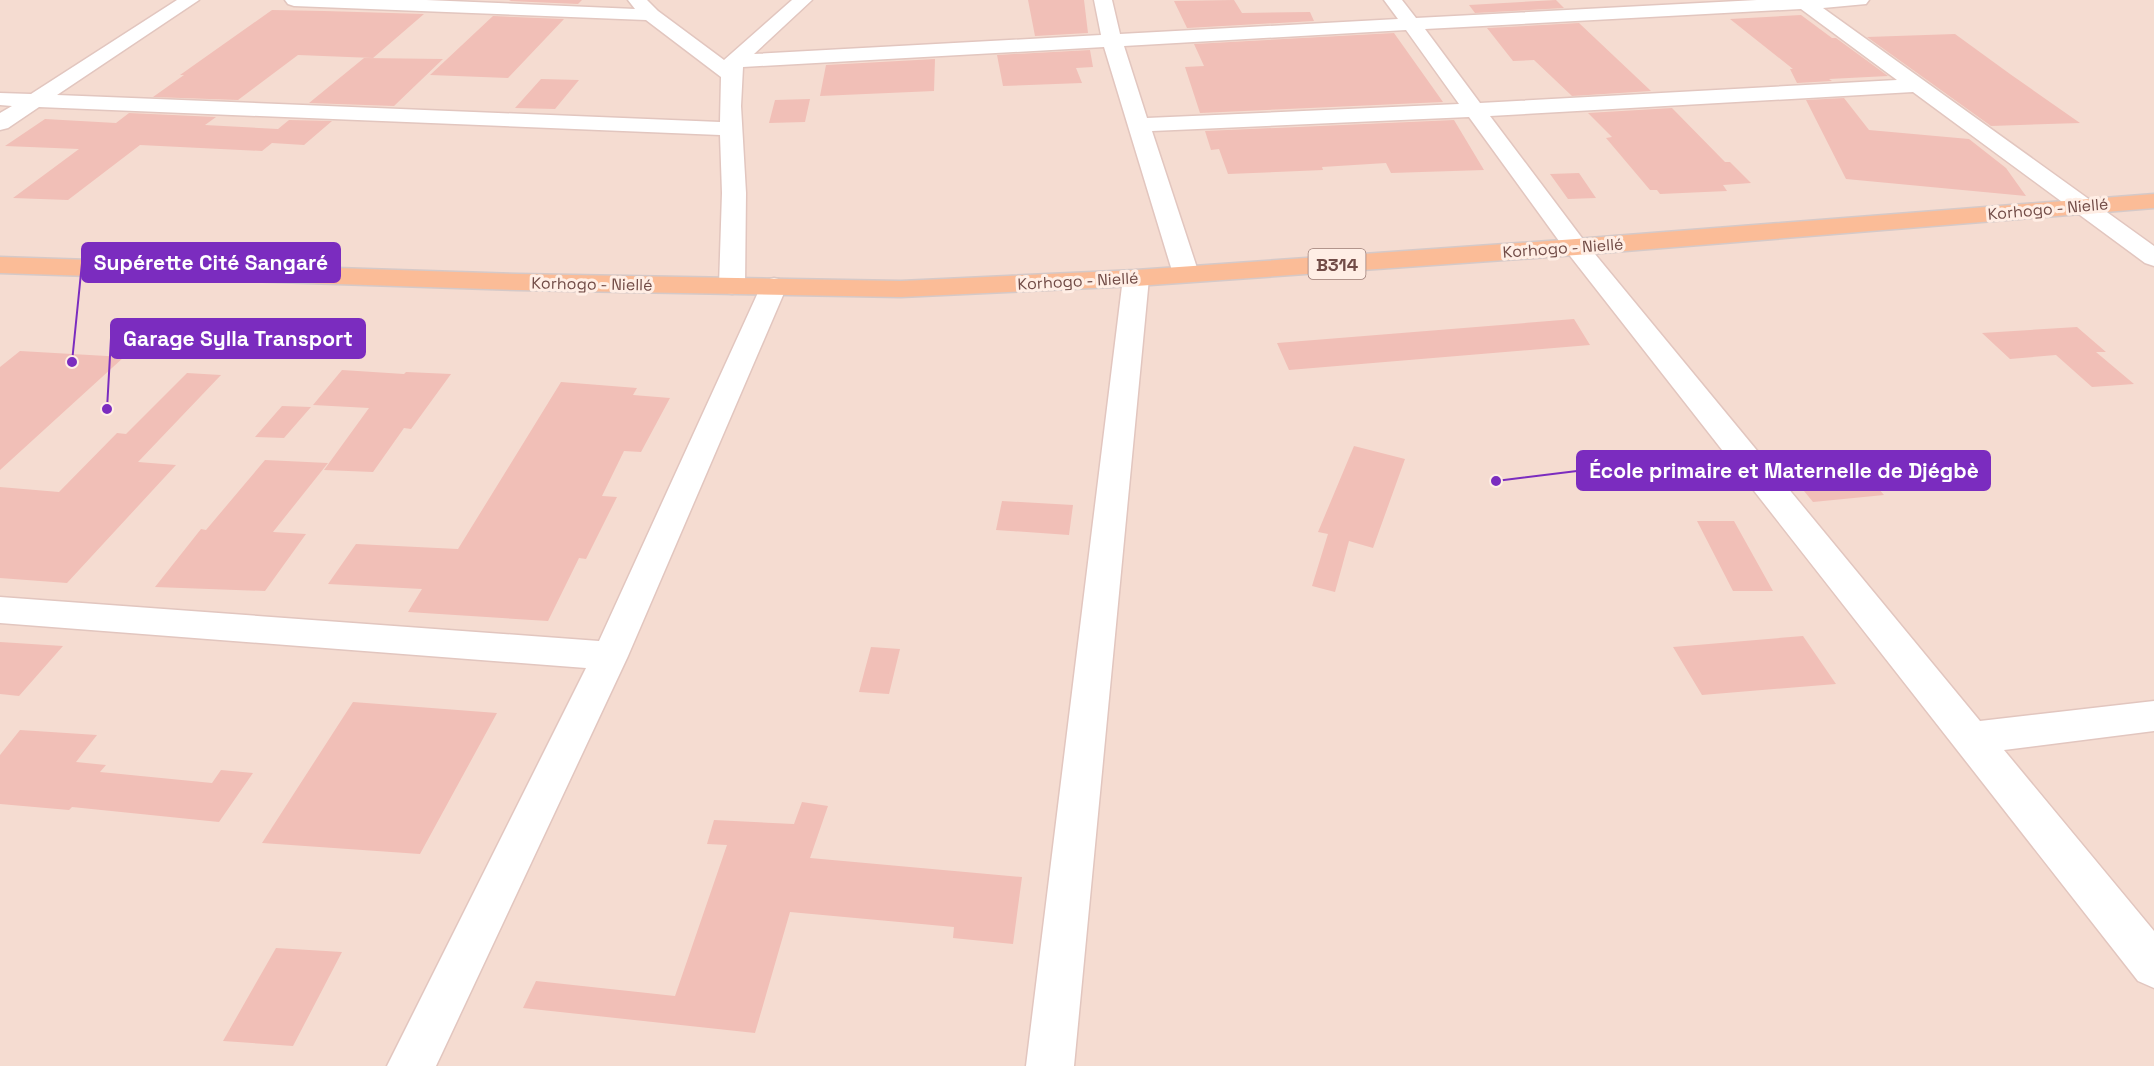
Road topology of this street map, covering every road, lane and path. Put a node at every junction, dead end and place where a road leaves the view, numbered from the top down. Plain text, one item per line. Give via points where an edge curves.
1 (190, 0) edge
2 (294, 0) edge
3 (637, 0) edge
4 (803, 0) edge
5 (1103, 0) edge
6 (1393, 0) edge
7 (1860, 0) edge
8 (1803, 2) edge
9 (651, 15) junction
10 (1413, 25) junction
11 (1113, 40) junction
12 (733, 68) junction
13 (1918, 85) junction
14 (0, 99) edge
15 (35, 101) junction
16 (1475, 110) junction
17 (0, 123) edge
18 (1139, 125) junction
19 (731, 129) junction
20 (2154, 201) edge
21 (2086, 206) junction
22 (2154, 235) edge
23 (2124, 237) junction
24 (1576, 247) junction
25 (2154, 258) edge
26 (0, 265) edge
27 (1186, 274) junction
28 (1136, 278) junction
29 (732, 286) junction
30 (774, 286) junction
31 (0, 609) edge
32 (610, 656) junction
33 (2154, 716) edge
34 (1971, 738) junction
35 (2154, 966) edge
36 (411, 1066) edge
37 (1050, 1066) edge

1 - 15 street
2 - 9 street
3 - 9 street
4 - 12 street
5 - 11 street
6 - 10 street
7 - 8 street
8 - 10 street
8 - 13 street
9 - 12 street
10 - 11 street
10 - 16 street
11 - 12 street
11 - 18 street
12 - 19 street
13 - 16 street
13 - 21 street
14 - 15 street
15 - 17 street
15 - 19 street
16 - 18 street
16 - 24 street
18 - 27 street
19 - 29 street
20 - 21 main road, Korhogo - Niellé / B314
21 - 23 street
21 - 24 main road, Korhogo - Niellé / B314
22 - 23 street
23 - 25 street
24 - 27 main road, Korhogo - Niellé / B314
24 - 34 street
26 - 29 main road, Korhogo - Niellé / B314
27 - 28 main road, Korhogo - Niellé / B314
28 - 30 main road, Korhogo - Niellé / B314 via 901,289
28 - 37 street
29 - 30 main road, Korhogo - Niellé / B314
30 - 32 street
31 - 32 street
32 - 36 street
33 - 34 street
34 - 35 street

